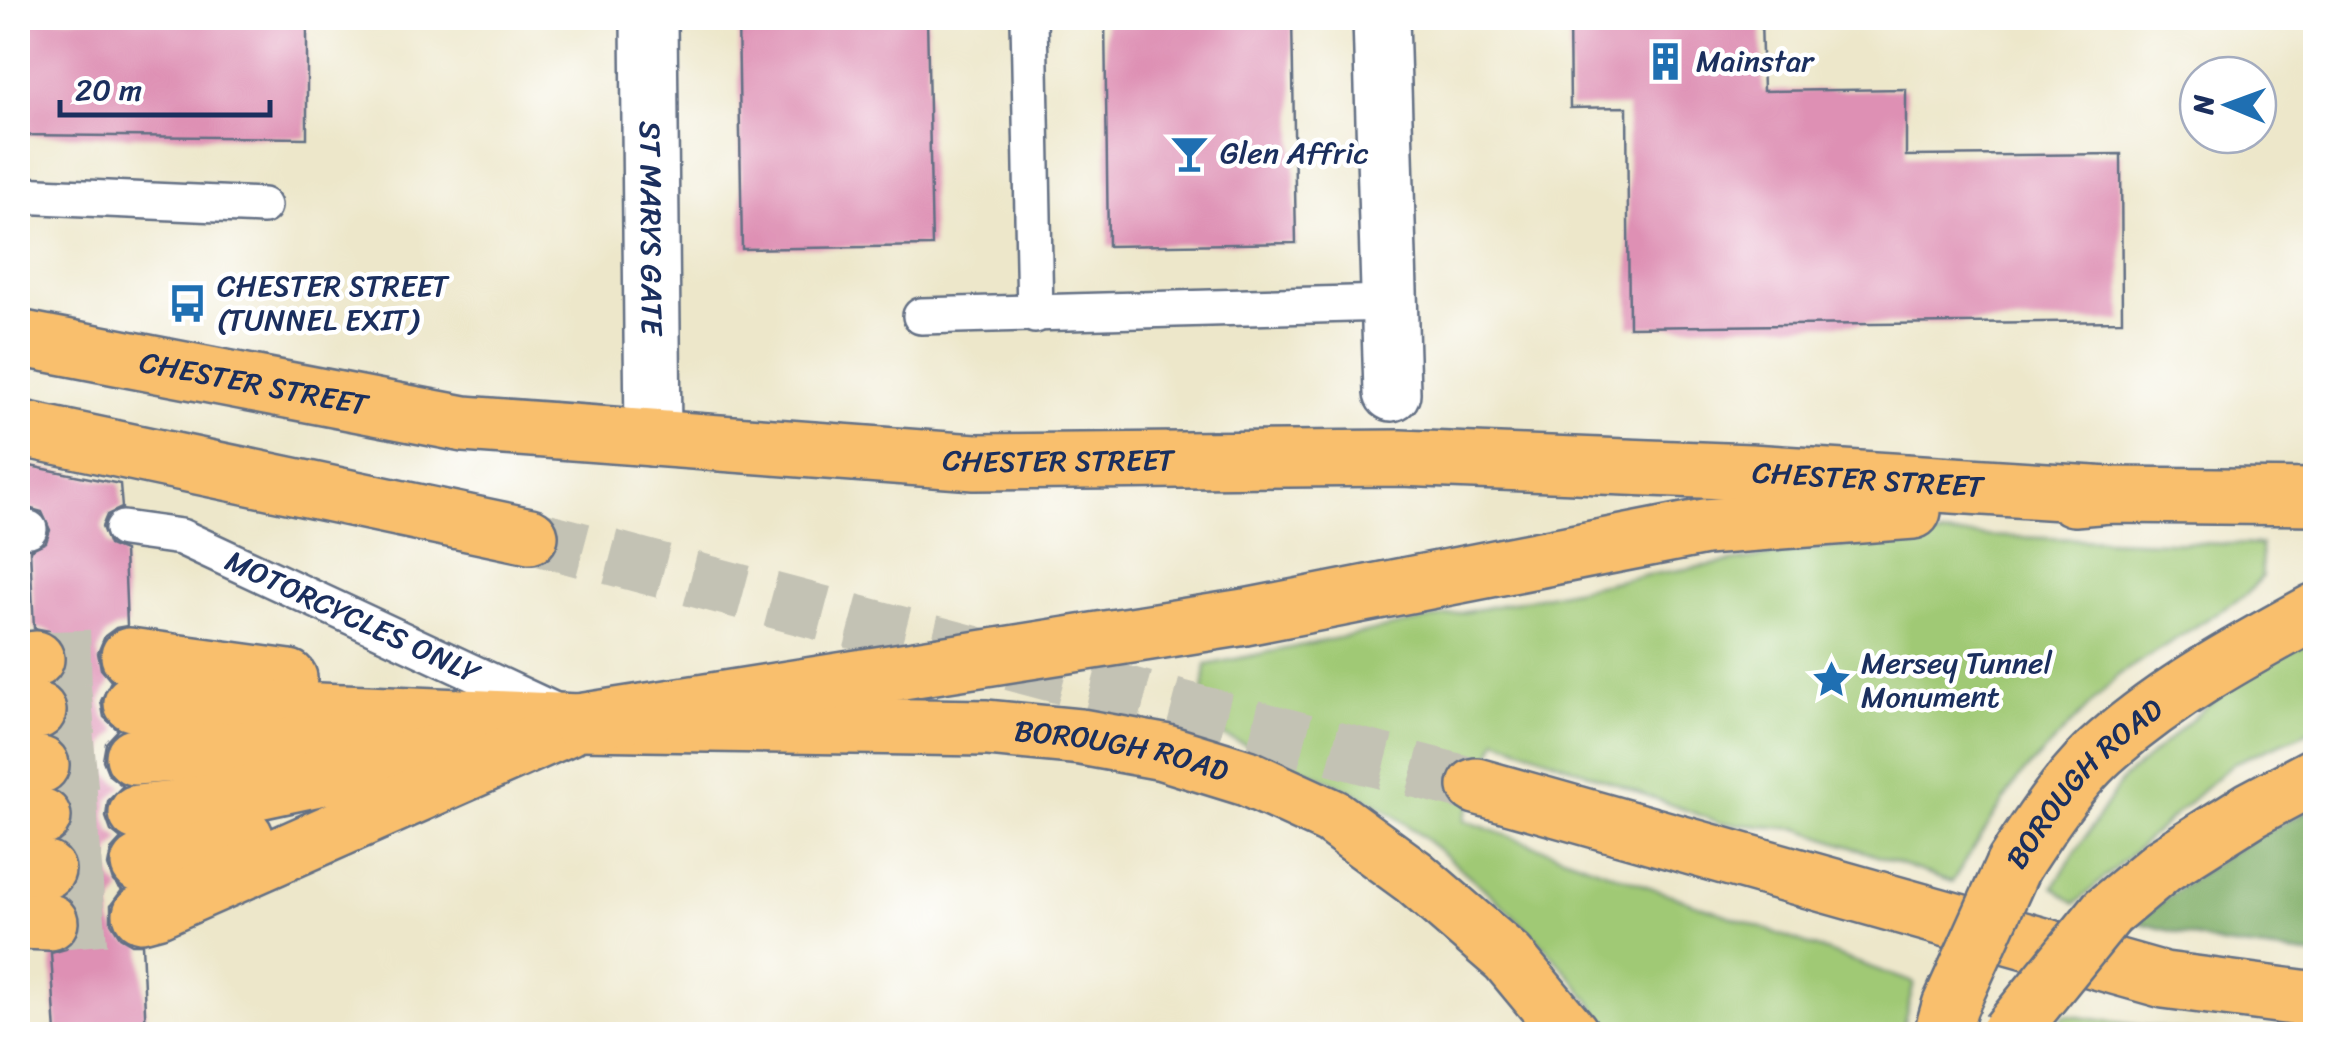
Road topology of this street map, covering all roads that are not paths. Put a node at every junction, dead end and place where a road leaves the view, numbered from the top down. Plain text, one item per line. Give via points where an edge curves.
1 (648, 18) edge
2 (1029, 18) edge
3 (1381, 18) edge
4 (18, 195) edge
5 (264, 206) dead end
6 (1389, 303) junction
7 (1035, 315) junction
8 (921, 316) dead end
9 (18, 338) edge
10 (1392, 392) dead end
11 (18, 428) edge
12 (652, 438) junction
13 (2109, 496) junction
14 (2316, 497) edge
15 (123, 529) dead end
16 (530, 536) tunnel mouth
17 (2316, 611) edge
18 (130, 679) tunnel mouth
19 (579, 722) junction
20 (134, 757) tunnel mouth
21 (2316, 775) edge
22 (1476, 786) tunnel mouth
23 (2316, 1000) edge
24 (1571, 1034) edge
25 (1942, 1034) edge
26 (2008, 1034) edge

1 - 12 street, ST MARYS GATE
2 - 7 lane
3 - 6 street
4 - 5 lane
6 - 7 lane
6 - 10 street
7 - 8 lane
9 - 12 main road, CHESTER STREET via 464,424
11 - 16 main road
12 - 13 main road, CHESTER STREET via 976,462 1400,458
13 - 14 main road
13 - 19 main road via 1705,527 1245,616
15 - 19 lane, MOTORCYCLES ONLY via 181,537
17 - 25 main road, BOROUGH ROAD, bridge via 2210,668 2106,746 2042,820 2013,866
18 - 19 main road
19 - 19 main road via 174,809 139,864 156,910
19 - 20 main road
19 - 24 main road, BOROUGH ROAD via 987,728 1164,752 1247,778 1332,817 1414,878 1508,958
21 - 26 main road, bridge via 2163,865 2107,912
22 - 23 main road via 2164,980

